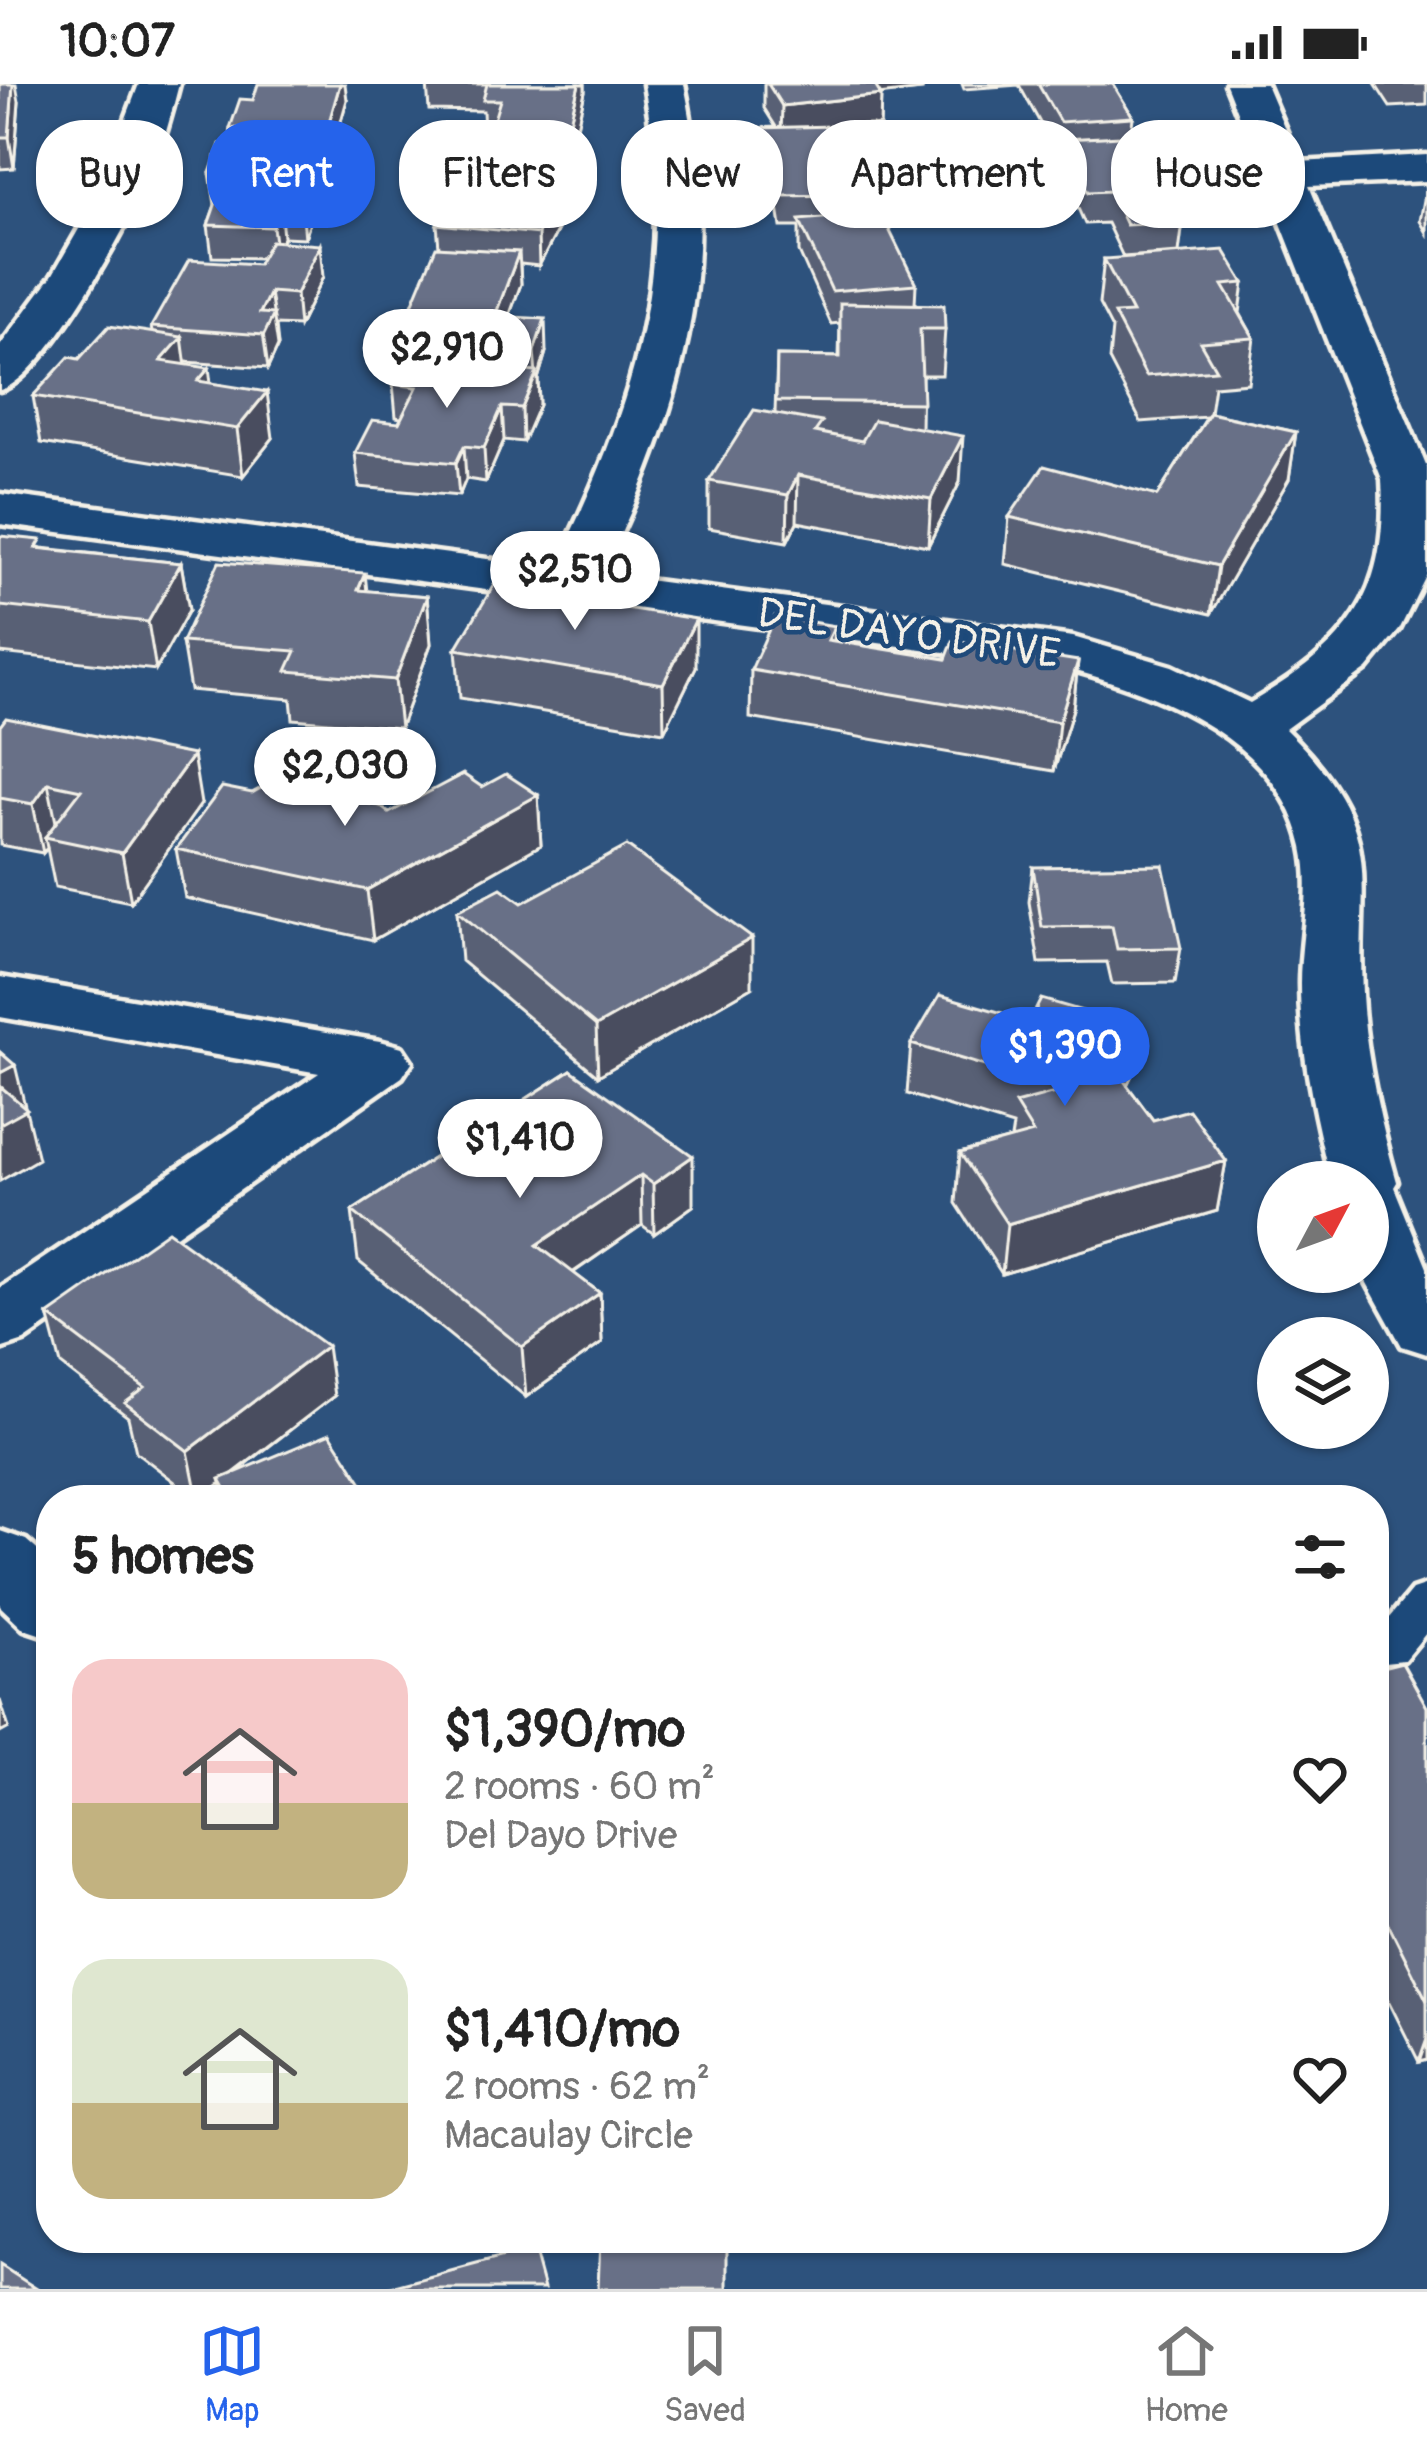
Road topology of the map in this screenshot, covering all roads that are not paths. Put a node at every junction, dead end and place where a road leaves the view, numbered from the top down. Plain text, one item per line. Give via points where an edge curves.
1 (159, 84) edge
2 (664, 84) edge
3 (1246, 84) edge
4 (1261, 120) edge
5 (1427, 168) edge
6 (1305, 174) edge
7 (1305, 228) edge
8 (0, 376) edge
9 (0, 509) edge
10 (571, 585) junction
11 (1247, 728) junction
12 (0, 997) edge
13 (1358, 1161) edge
14 (1389, 1262) edge
15 (0, 1323) edge
16 (1427, 1328) edge
17 (0, 1561) edge
18 (36, 1593) edge
19 (1427, 1602) edge
20 (1389, 1648) edge

1 - 8 street via 102,226
2 - 10 street via 680,168 681,247 669,334 612,505
3 - 4 street
5 - 6 street
7 - 11 street via 1407,478 1414,519 1403,581 1381,621 1318,684
9 - 10 street, DEL DAYO DRIVE
10 - 11 street, DEL DAYO DRIVE via 1073,653 1182,689
11 - 13 street, DEL DAYO DRIVE via 1314,798 1334,850 1331,989
12 - 15 street via 380,1062
14 - 16 street
17 - 18 street
19 - 20 lane

